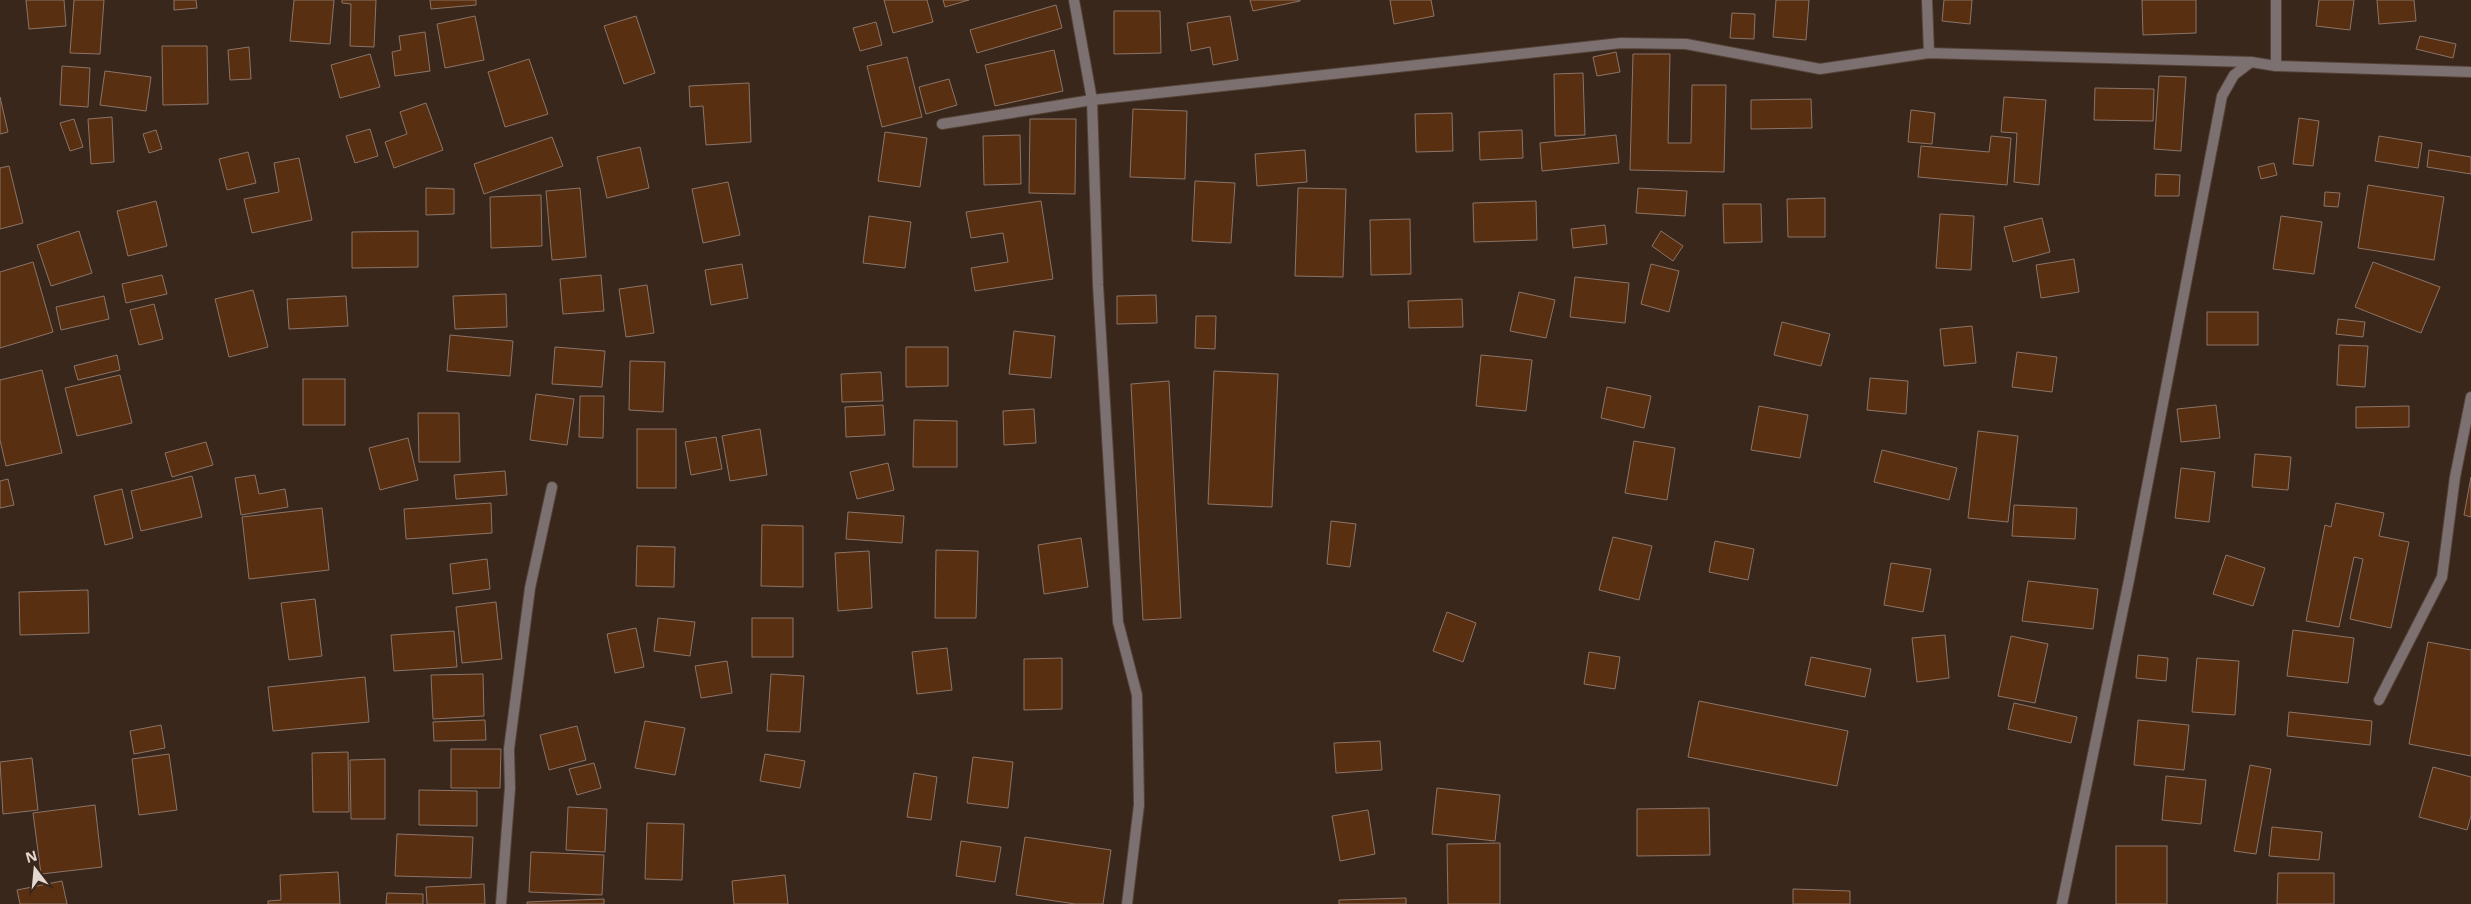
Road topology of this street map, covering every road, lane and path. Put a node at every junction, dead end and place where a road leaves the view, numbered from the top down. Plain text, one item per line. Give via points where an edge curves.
1 (1074, 0) edge
2 (1927, 0) edge
3 (2276, 0) edge
4 (1929, 53) junction
5 (2252, 62) junction
6 (2276, 66) junction
7 (2471, 72) edge
8 (1092, 100) junction
9 (942, 124) dead end
10 (2471, 398) edge
11 (552, 487) dead end
12 (2379, 700) dead end
13 (502, 904) edge
14 (1127, 904) edge
15 (2062, 904) edge

1 - 8 street
2 - 4 street
3 - 6 street
4 - 5 street
4 - 8 street via 1820,69 1686,44 1621,43
5 - 6 street
5 - 15 street via 2234,75 2222,96 2129,580
6 - 7 street
8 - 9 street
8 - 14 street via 1098,284 1118,622 1137,695 1139,805
10 - 12 street via 2455,478 2442,577
11 - 13 street via 530,588 510,749

